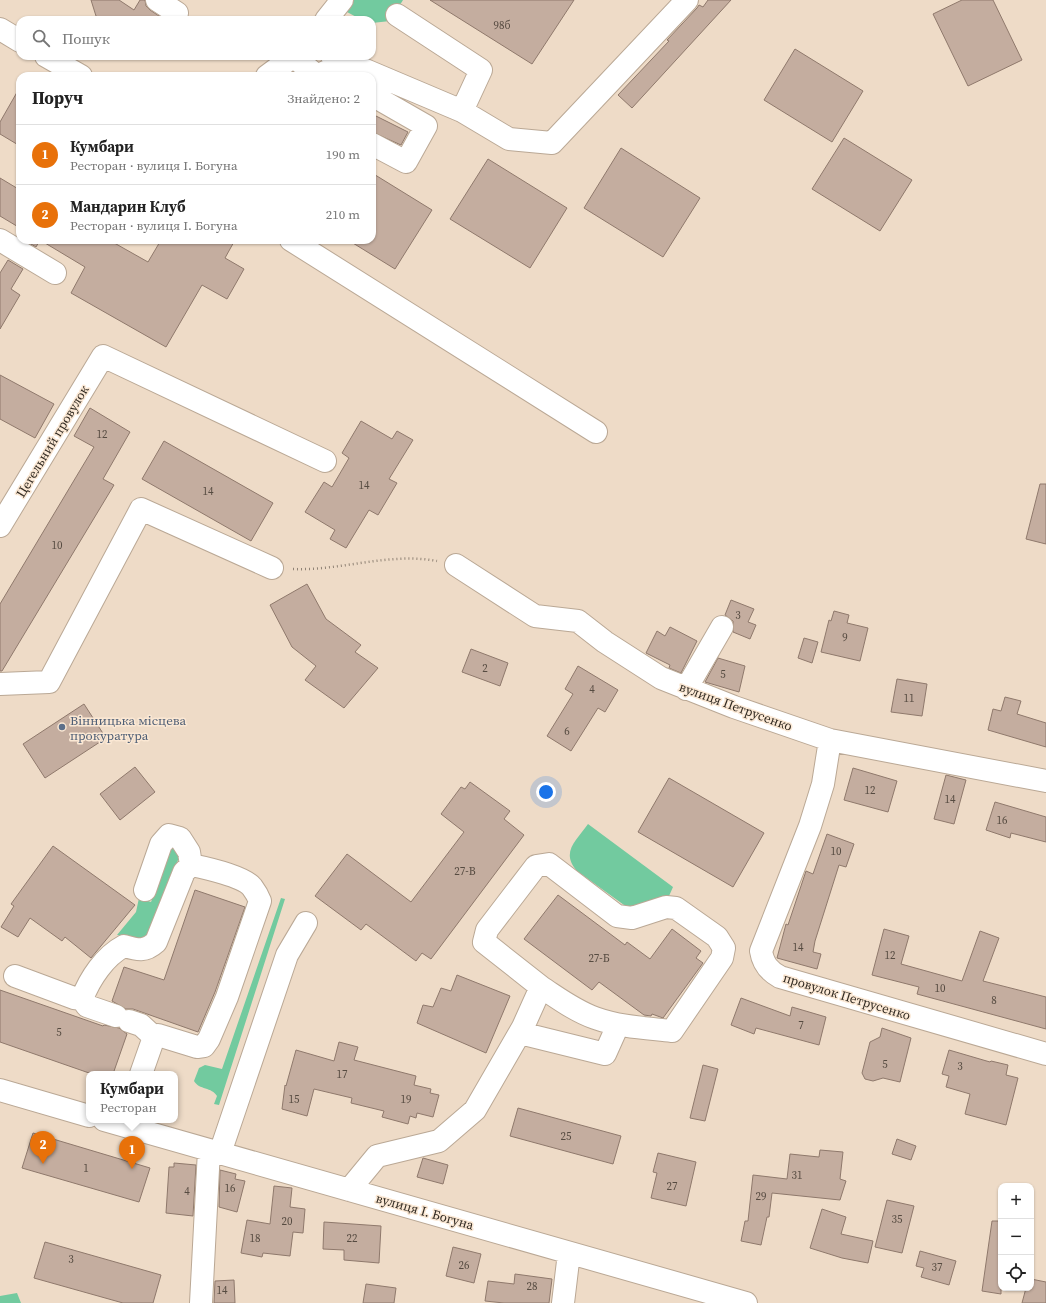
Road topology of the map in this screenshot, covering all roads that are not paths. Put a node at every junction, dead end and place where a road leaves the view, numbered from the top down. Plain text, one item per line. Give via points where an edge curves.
1 (157, 0) edge
2 (342, 0) edge
3 (687, 0) edge
4 (177, 13) dead end
5 (396, 15) dead end
6 (329, 16) edge
7 (0, 29) edge
8 (16, 39) edge
9 (53, 60) edge
10 (288, 60) edge
11 (298, 60) edge
12 (341, 60) edge
13 (73, 72) edge
14 (272, 72) edge
15 (312, 72) edge
16 (370, 72) edge
17 (376, 75) edge
18 (376, 97) edge
19 (462, 111) junction
20 (376, 146) edge
21 (0, 240) edge
22 (296, 244) edge
23 (55, 273) dead end
24 (596, 432) dead end
25 (325, 462) dead end
26 (0, 526) edge
27 (456, 565) road end
28 (272, 568) road end
29 (722, 627) dead end
30 (0, 684) edge
31 (686, 689) junction
32 (830, 740) junction
33 (1046, 781) edge
34 (191, 865) junction
35 (145, 890) dead end
36 (306, 923) dead end
37 (15, 976) dead end
38 (541, 987) junction
39 (82, 999) junction
40 (618, 1025) junction
41 (520, 1033) junction
42 (154, 1037) junction
43 (1046, 1054) edge
44 (142, 1071) edge
45 (0, 1090) edge
46 (86, 1115) edge
47 (126, 1123) edge
48 (215, 1151) junction
49 (349, 1190) junction
50 (569, 1253) junction
51 (201, 1303) edge
52 (563, 1303) edge
53 (746, 1303) edge

1 - 4 street
2 - 6 street
3 - 19 street via 552,143 509,139
5 - 19 street via 481,70
7 - 8 street
9 - 13 street
10 - 14 street
11 - 15 street
12 - 16 street
17 - 19 street
18 - 20 street via 426,126 406,162
21 - 23 street
22 - 24 street
25 - 26 street, Цегельний провулок via 103,356
27 - 31 street, вулиця Петрусенко via 535,616 578,621 605,642 661,678
28 - 30 street via 141,509 48,682
29 - 31 street
31 - 32 street, вулиця Петрусенко
32 - 33 street, вулиця Петрусенко
32 - 43 street, провулок Петрусенко via 823,784 810,826 761,951 766,966 780,977
34 - 35 street via 189,852 180,838 170,835 161,844
34 - 39 street via 184,872 156,942 148,948 124,946 114,951 89,981
34 - 42 street via 237,878 252,886 260,901 227,997 204,1046 197,1047 158,1035
36 - 48 street via 286,955
37 - 39 street
38 - 40 street via 571,1007 594,1018
38 - 40 street via 484,942 487,930 536,866 549,864 617,916 632,918 666,907 676,908 717,937 724,948 722,958 672,1031
38 - 41 street
39 - 42 street via 87,1006 141,1025
40 - 41 street via 605,1054
41 - 49 street via 475,1110 439,1142 377,1156
42 - 44 street
45 - 46 street
47 - 48 street, вулиця І. Богуна
48 - 49 street, вулиця І. Богуна
48 - 51 street
49 - 50 street, вулиця І. Богуна
50 - 52 street
50 - 53 street, вулиця І. Богуна

